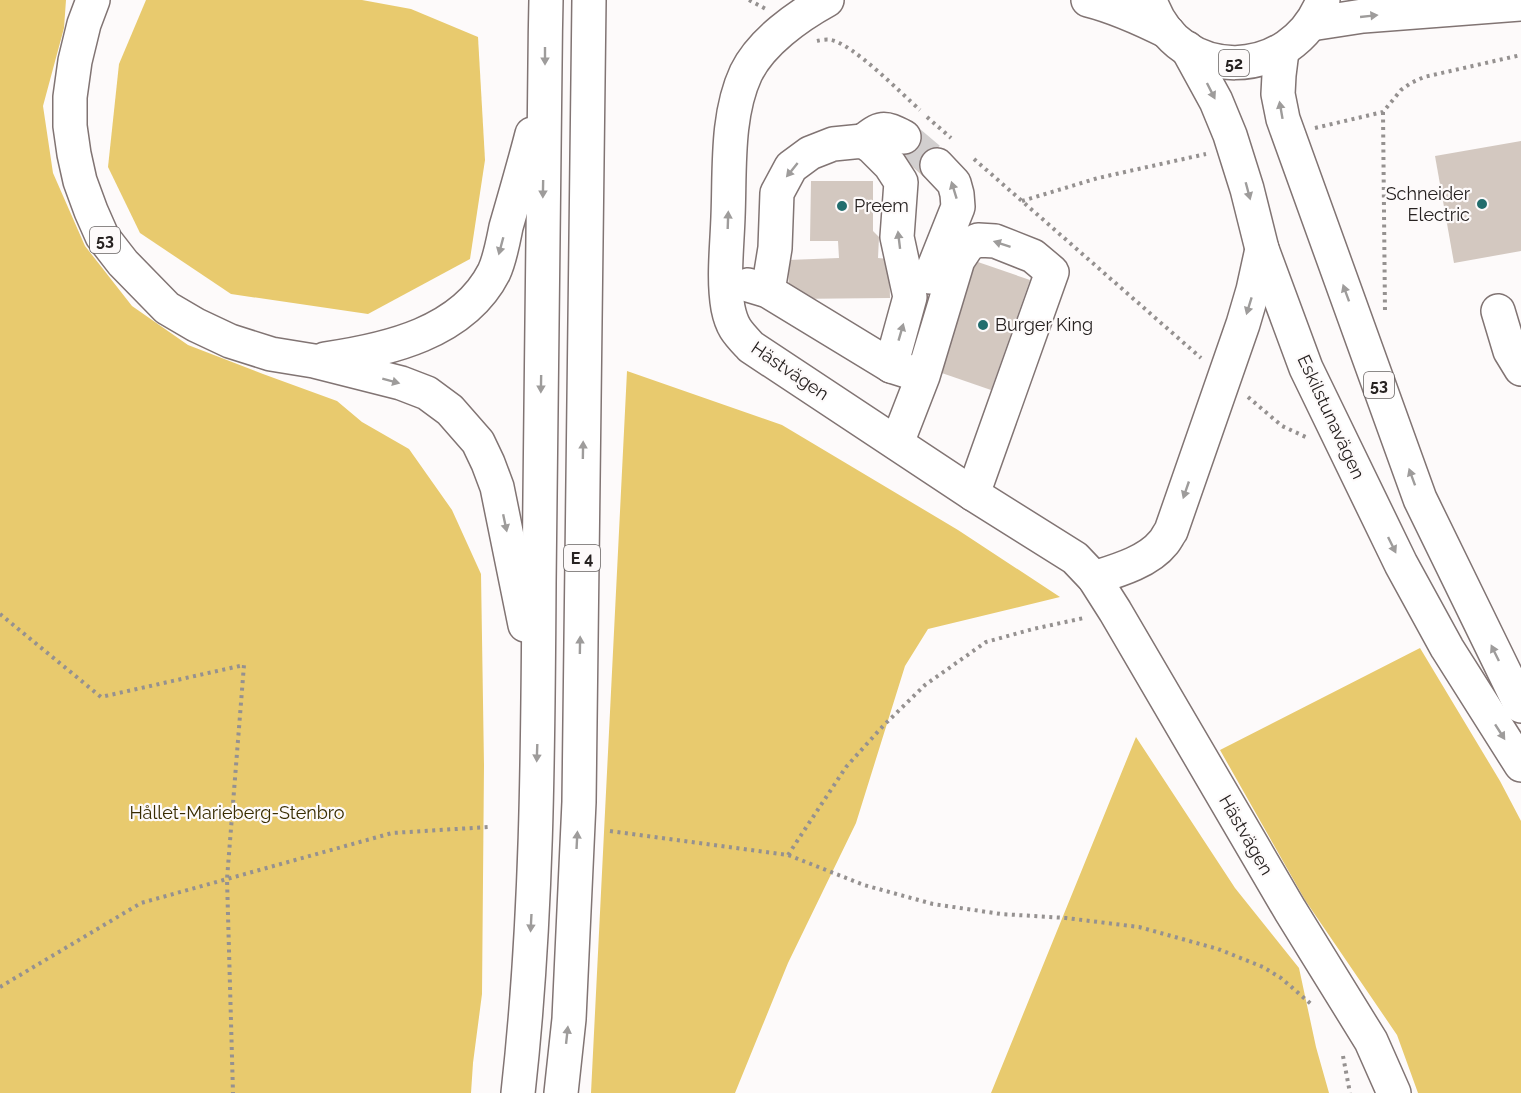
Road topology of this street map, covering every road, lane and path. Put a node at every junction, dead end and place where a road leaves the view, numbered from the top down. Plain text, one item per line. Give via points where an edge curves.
1 (93, 0) edge
2 (827, 0) edge
3 (1088, 0) edge
4 (1150, 0) edge
5 (1521, 4) edge
6 (545, 11) edge
7 (589, 11) edge
8 (1317, 12) edge
9 (1178, 40) junction
10 (1282, 51) junction
11 (1521, 55) edge
12 (545, 89) junction
13 (1383, 112) junction
14 (1314, 128) dead end
15 (904, 137) tunnel mouth
16 (862, 141) junction
17 (1211, 153) dead end
18 (937, 165) tunnel mouth
19 (1262, 249) junction
20 (726, 279) junction
21 (768, 291) junction
22 (910, 297) junction
23 (1498, 311) dead end
24 (1385, 316) dead end
25 (314, 361) junction
26 (891, 366) junction
27 (1521, 369) edge
28 (923, 376) junction
29 (1225, 377) junction
30 (1317, 442) dead end
31 (897, 443) junction
32 (973, 494) junction
33 (1094, 578) junction
34 (1115, 611) junction
35 (0, 614) edge
36 (538, 694) junction
37 (1521, 706) edge
38 (1521, 765) edge
39 (488, 827) dead end
40 (610, 831) dead end
41 (788, 855) junction
42 (227, 879) junction
43 (0, 987) edge
44 (1316, 1010) dead end
45 (1339, 1048) dead end
46 (233, 1093) edge
47 (518, 1093) edge
48 (561, 1093) edge
49 (1350, 1093) edge
50 (1394, 1093) edge

1 - 25 main road, 53 via 75,61 70,126 80,181 102,236 167,308 230,341 271,354
20 -> 2 main road, Hästvägen via 732,124 747,70 784,29
3 - 9 main road, 52 via 1124,12
4 - 9 main road, Eskilstunavägen via 1156,15
8 -> 5 main road, 52 via 1364,16
6 -> 12 main road, E 4
48 -> 7 main road, E 4 via 569,1019 579,802
8 - 10 main road, 52 via 1303,35
9 - 10 main road, 52 via 1210,59 1234,63 1259,60
9 -> 19 main road, Eskilstunavägen via 1216,101 1230,135
37 -> 10 main road, 53 via 1420,499 1282,119 1278,94
11 - 13 path via 1424,77 1401,90
12 -> 25 main road, 53 via 495,269 481,293 462,311 411,339
12 -> 36 main road, E 4
13 - 14 path
13 - 24 path
15 - 16 main road via 889,129 877,130
16 -> 21 main road via 833,144 810,153 791,167 777,193 775,248
22 -> 16 main road via 897,237 901,182 890,165
17 - 29 path via 1098,178 1021,201
22 -> 18 main road via 927,284 958,207 954,183
19 -> 29 main road
19 -> 38 main road, Eskilstunavägen via 1306,368 1401,564 1447,648
20 - 21 main road
20 - 31 main road, Hästvägen via 735,330 751,347
21 - 26 main road
26 -> 22 main road
23 - 27 main road via 1510,351
25 -> 36 main road via 427,393 450,410 478,442 497,487
26 - 28 main road
28 - 31 main road
32 -> 28 main road via 1052,272 1033,256 995,241 978,240 968,245 958,260
29 - 30 path via 1282,426
29 -> 33 main road via 1163,544 1124,568
31 - 32 main road, Hästvägen
32 - 33 main road, Hästvägen via 1075,558
33 - 34 main road, Hästvägen
34 - 41 path via 986,642 925,685 846,767
34 - 50 main road, Hästvägen via 1371,1041
35 - 42 path via 101,697 244,665
36 -> 47 main road, E 4 via 527,997
39 - 42 path via 392,833
40 - 41 path
41 - 44 path via 864,885 933,904 1139,927 1218,949 1281,978
42 - 43 path via 141,903
42 - 46 path
45 - 49 path

